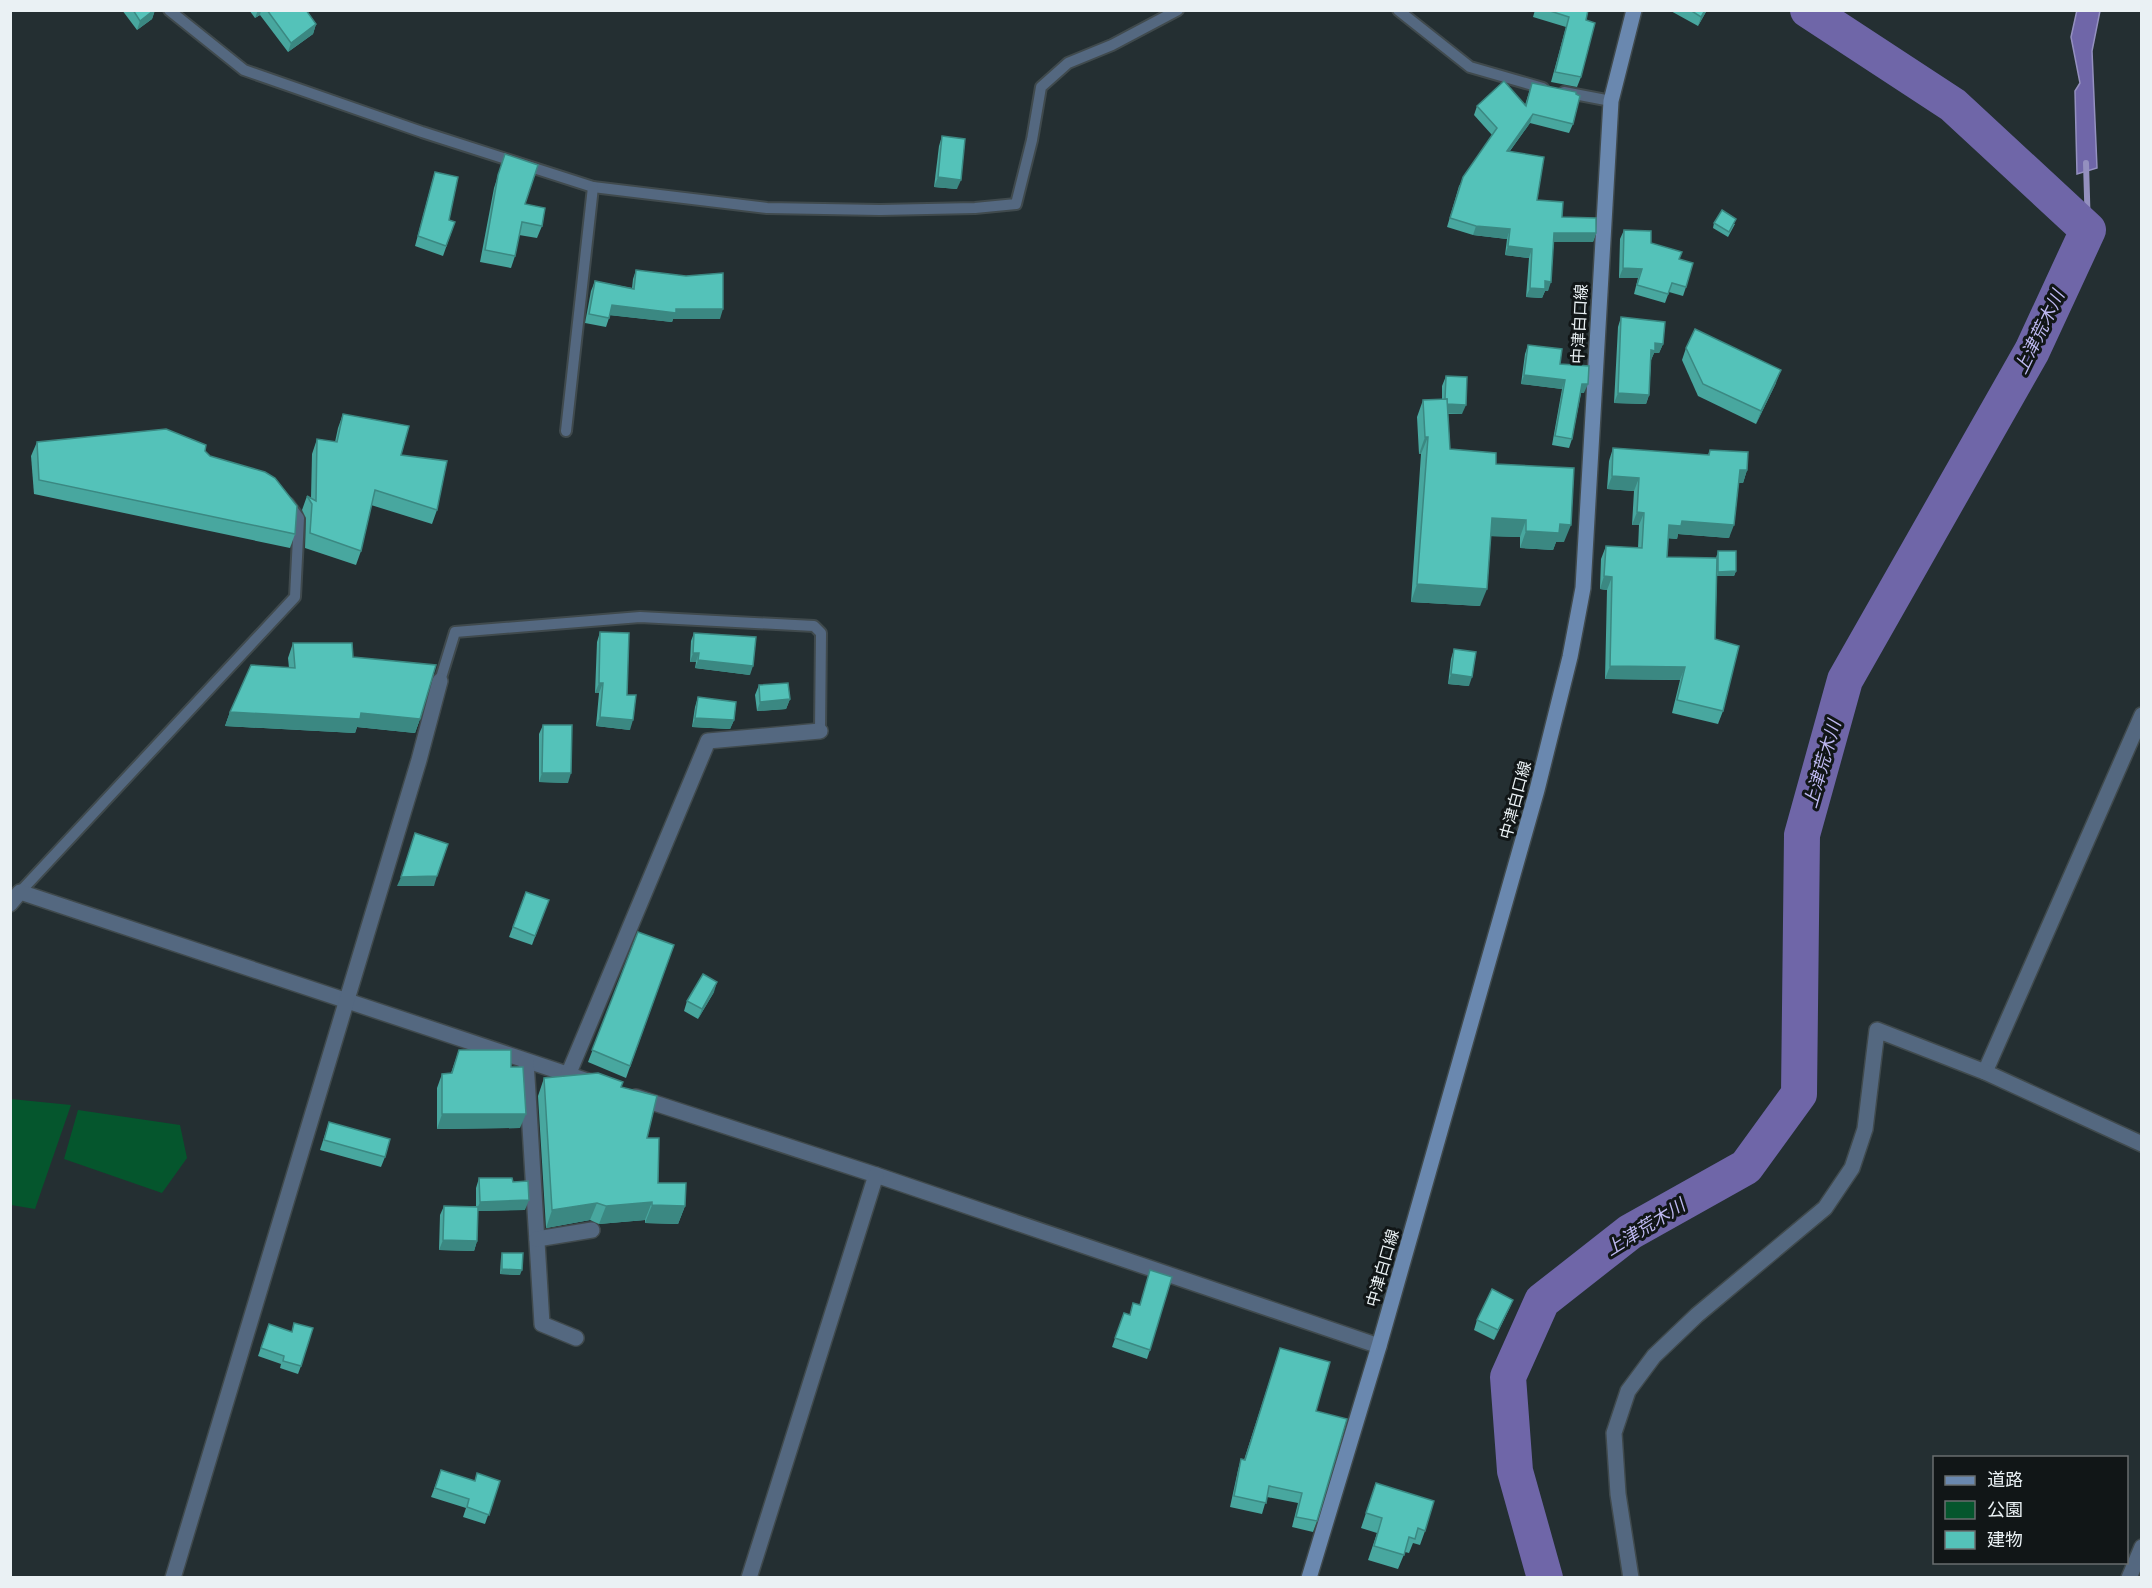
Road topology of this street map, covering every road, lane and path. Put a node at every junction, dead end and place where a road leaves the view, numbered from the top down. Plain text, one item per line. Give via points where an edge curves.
1 (170, 10) edge
2 (1178, 10) edge
3 (1398, 10) edge
4 (1634, 10) edge
5 (1611, 101) junction
6 (593, 187) junction
7 (566, 430) dead end
8 (279, 492) edge
9 (440, 681) joint
10 (2142, 715) edge
11 (820, 731) joint
12 (15, 898) edge
13 (345, 1000) junction
14 (526, 1061) junction
15 (1985, 1072) junction
16 (568, 1075) junction
17 (602, 1086) edge
18 (625, 1093) edge
19 (2142, 1144) edge
20 (876, 1175) junction
21 (592, 1230) dead end
22 (537, 1239) junction
23 (576, 1338) dead end
24 (1379, 1346) junction
25 (2142, 1547) edge
26 (173, 1578) edge
27 (749, 1578) edge
28 (1309, 1578) edge
29 (1630, 1578) edge
30 (2128, 1578) edge

1 - 6 lane via 244,70
2 - 6 lane via 1068,63 1041,87 1016,204 880,210 767,208
3 - 5 lane via 1470,67 1524,84
4 - 5 main road, 中津白口線
5 - 24 main road, 中津白口線 via 1583,588 1537,790
6 - 7 lane
8 - 12 lane via 299,518 295,597
9 - 11 lane via 455,632 640,616 814,626 821,633
9 - 13 street via 420,760
10 - 15 street
11 - 16 street via 708,741
12 - 13 street
13 - 14 street
13 - 26 street
14 - 16 street
14 - 22 street
15 - 19 street
15 - 29 street via 1876,1030 1865,1129 1852,1168 1826,1208 1697,1315 1654,1356 1628,1391 1614,1433
16 - 17 street
18 - 20 street
20 - 24 street
20 - 27 street
21 - 22 street
22 - 23 street via 542,1324
24 - 28 main road, 中津白口線
25 - 30 street

